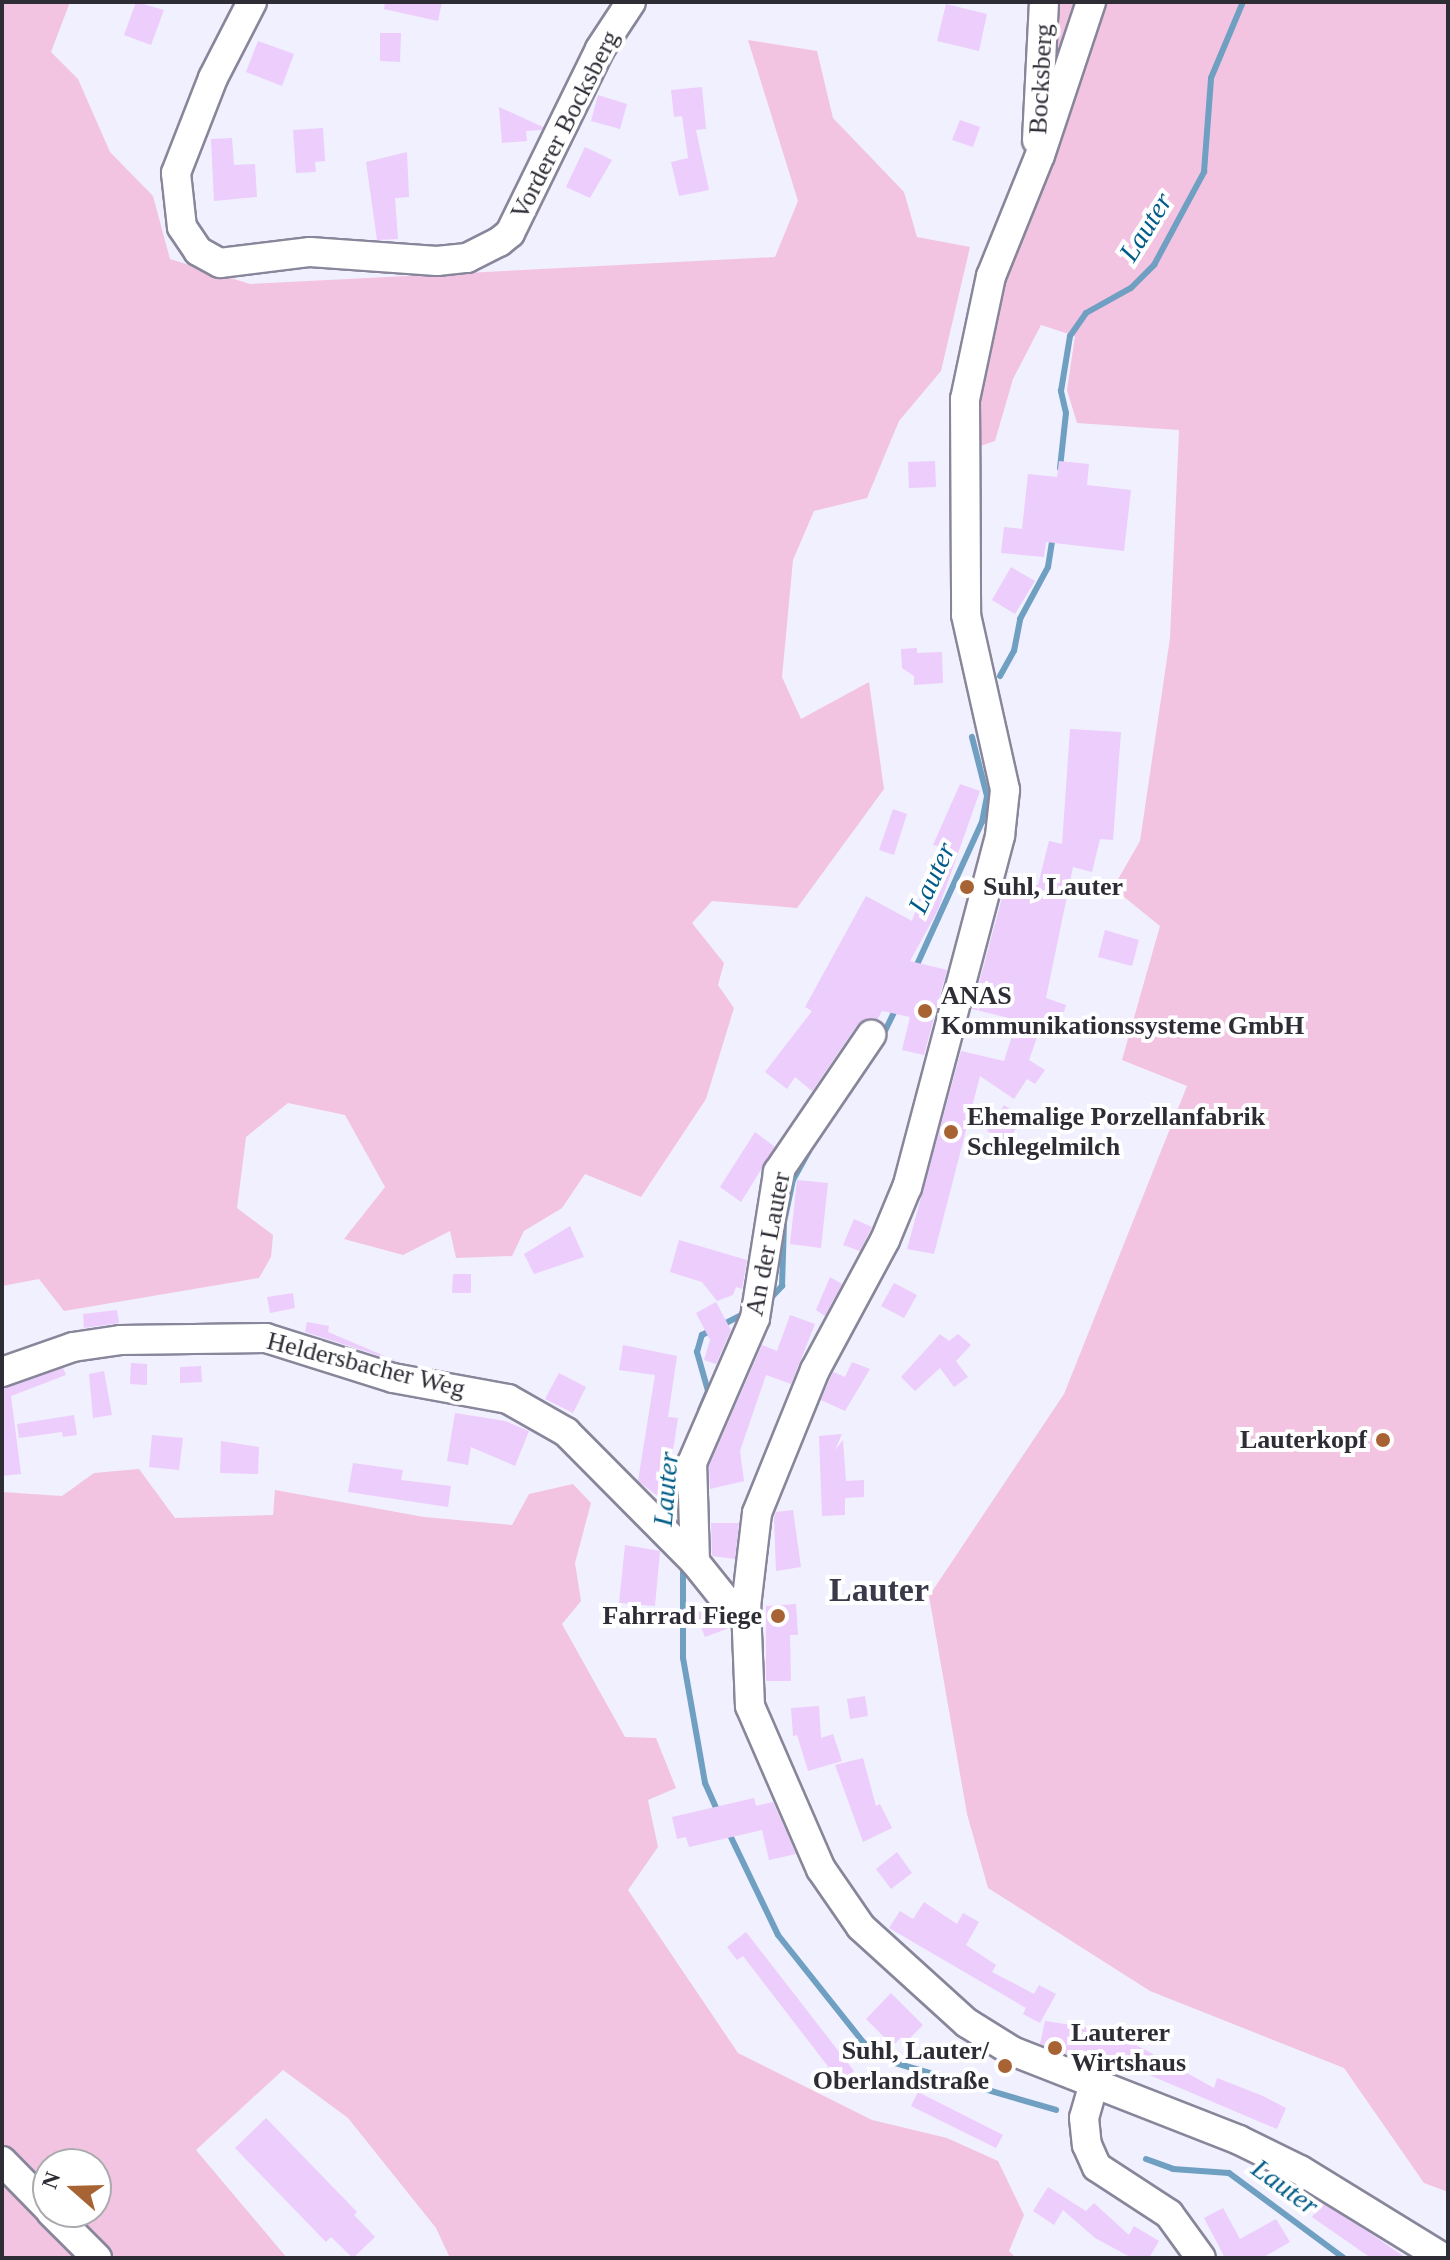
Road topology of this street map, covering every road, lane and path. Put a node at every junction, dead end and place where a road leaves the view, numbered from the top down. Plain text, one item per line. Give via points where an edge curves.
1 (252, 2) edge
2 (631, 2) edge
3 (1044, 2) edge
4 (1091, 2) edge
5 (1040, 155) junction
6 (871, 1035) dead end
7 (2, 1372) edge
8 (695, 1562) junction
9 (746, 1607) junction
10 (1094, 2083) junction
11 (2, 2161) edge
12 (32, 2192) edge
13 (68, 2228) edge
14 (97, 2258) edge
15 (1201, 2258) edge
16 (1443, 2258) edge

1 - 2 street, Vorderer Bocksberg via 213,78 176,173 182,227 198,251 220,263 310,252 437,261 467,258 499,242 510,233 600,49
3 - 5 street, Bocksberg via 1034,126
4 - 5 street
5 - 9 street via 975,330 964,412 966,615 1005,790 1000,836 907,1187 780,1448 757,1513
6 - 8 street, An der Lauter via 778,1172 755,1318 692,1463
7 - 8 street, Heldersbacher Weg via 73,1347 121,1340 266,1338 393,1378 508,1399 534,1409 566,1432
8 - 9 street, Heldersbacher Weg via 727,1602
9 - 10 street via 750,1706 763,1745 799,1811 821,1869 861,1927 967,2023 1012,2051
10 - 15 street via 1084,2118 1087,2145 1097,2167 1169,2214
10 - 16 street via 1300,2170
11 - 12 street
13 - 14 street

